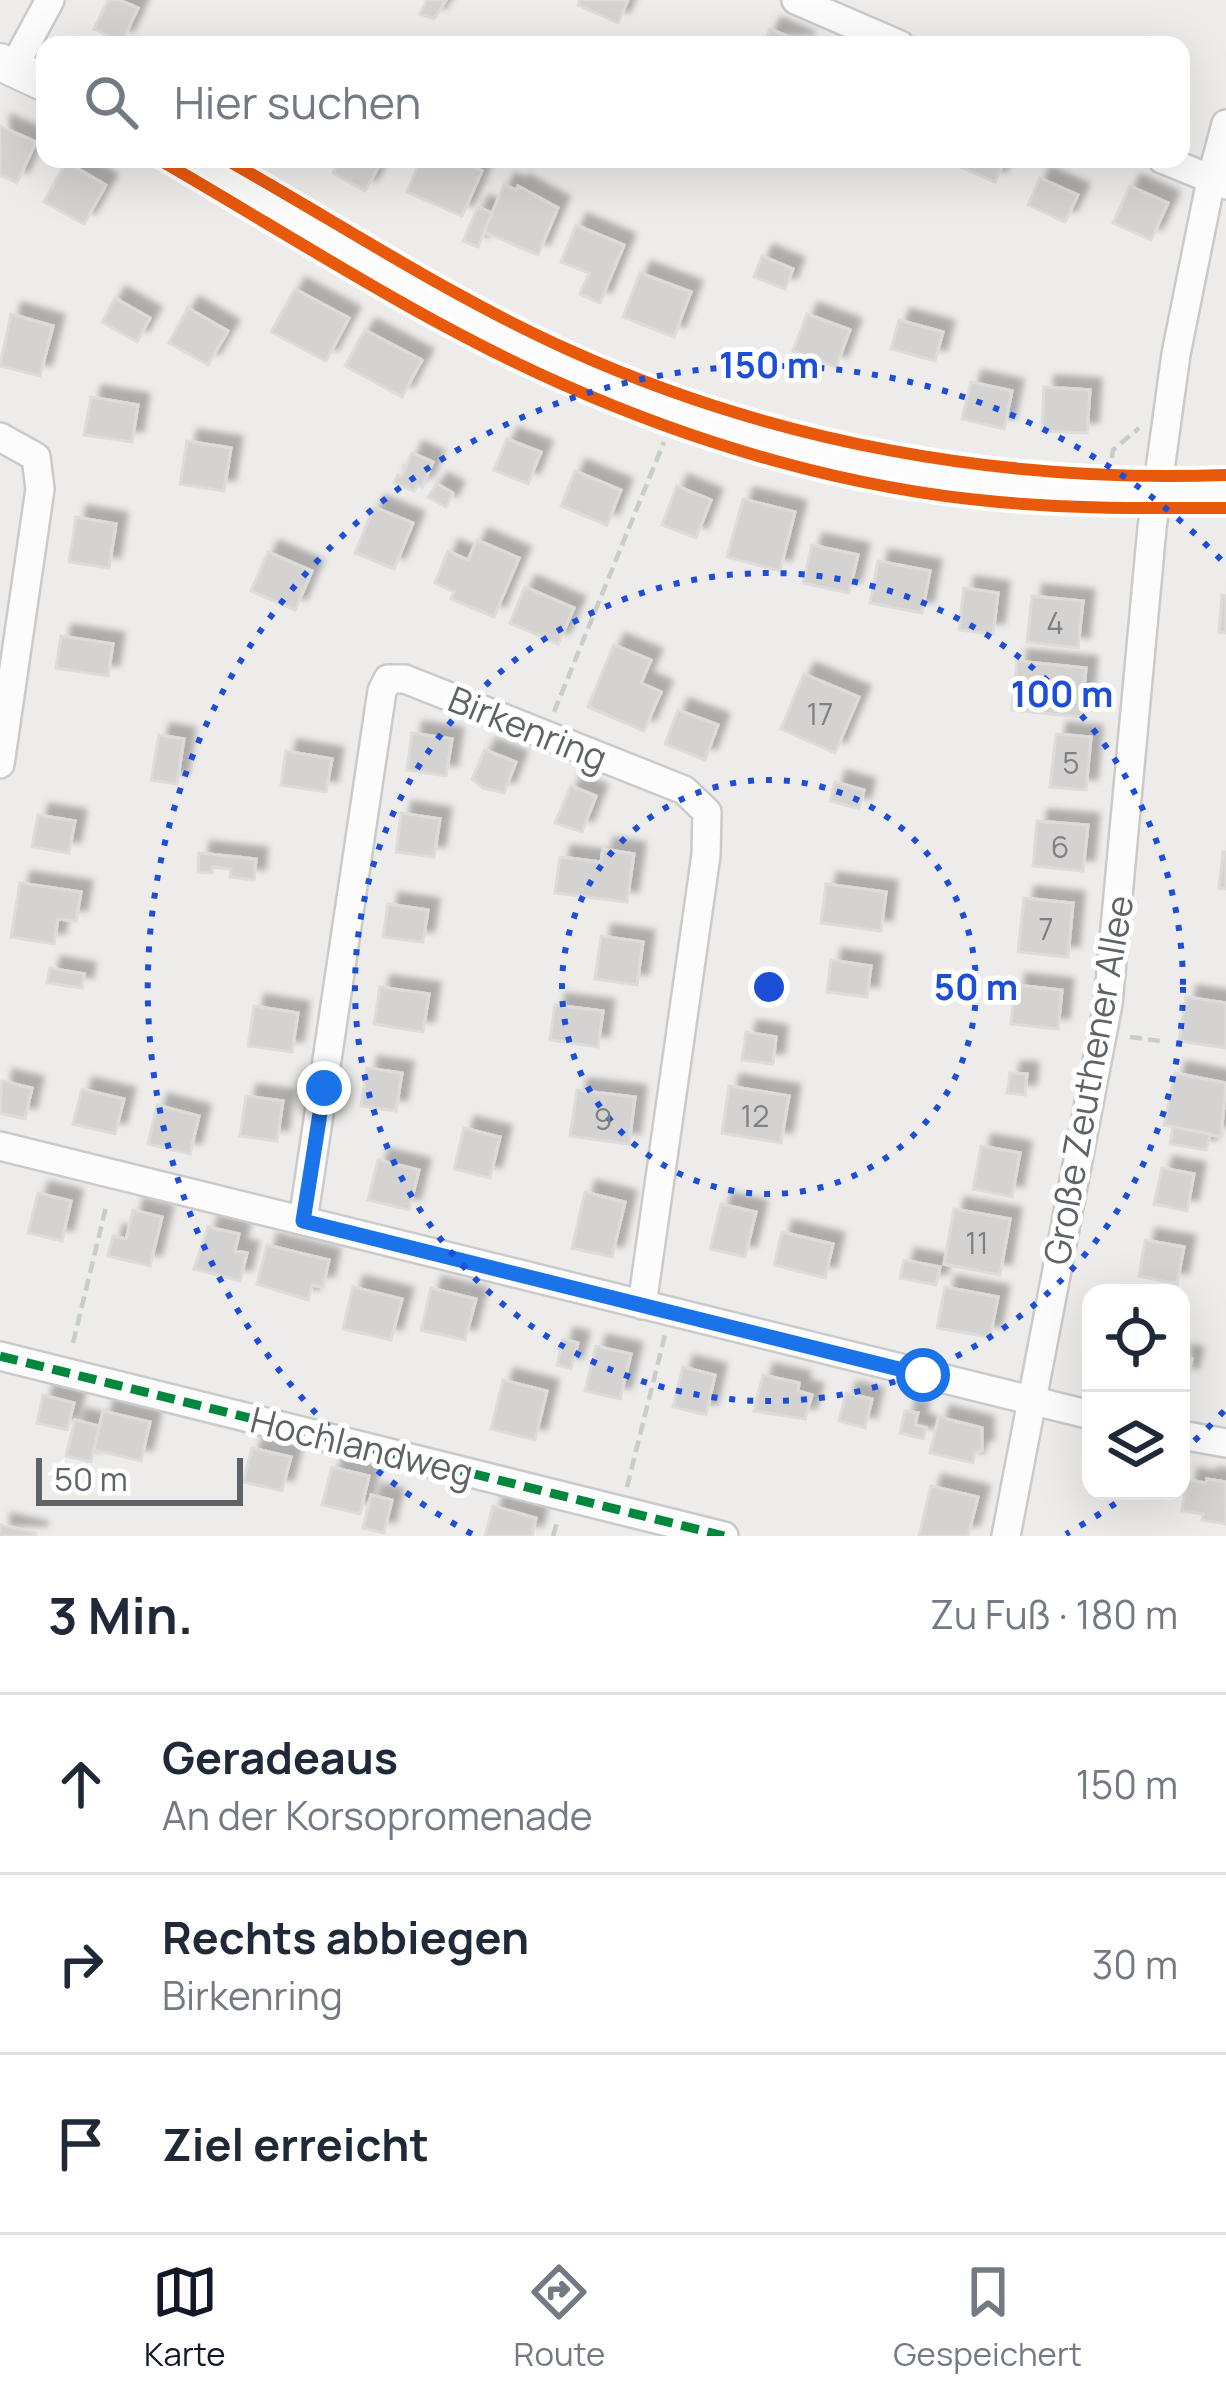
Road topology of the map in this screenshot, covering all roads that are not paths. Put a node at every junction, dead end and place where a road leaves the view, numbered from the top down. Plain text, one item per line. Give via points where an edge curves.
1 (50, 0) edge
2 (796, 0) edge
3 (879, 36) edge
4 (19, 71) edge
5 (1226, 124) edge
6 (204, 168) edge
7 (1183, 168) edge
8 (1218, 183) edge
9 (0, 436) edge
10 (1226, 490) edge
11 (1159, 493) junction
12 (0, 764) edge
13 (0, 1146) edge
14 (303, 1221) junction
15 (642, 1305) junction
16 (0, 1356) edge
17 (1030, 1402) junction
18 (1082, 1413) edge
19 (1190, 1437) edge
20 (1226, 1443) edge
21 (724, 1536) edge
22 (1006, 1536) edge

1 - 4 street
2 - 3 street
5 - 8 street, Große Zeuthener Allee
6 - 11 street via 514,343 705,421 909,473
7 - 8 street
8 - 11 street, Große Zeuthener Allee via 1176,354
9 - 12 street via 36,457 40,489
10 - 11 street
11 - 17 street, Große Zeuthener Allee via 1108,1004
13 - 14 street
14 - 15 street
14 - 15 street, Birkenring via 382,691 388,679 405,679 684,790 706,812
15 - 17 street
16 - 21 street, Hochlandweg
17 - 18 street
17 - 22 street, Große Zeuthener Allee
19 - 20 street

